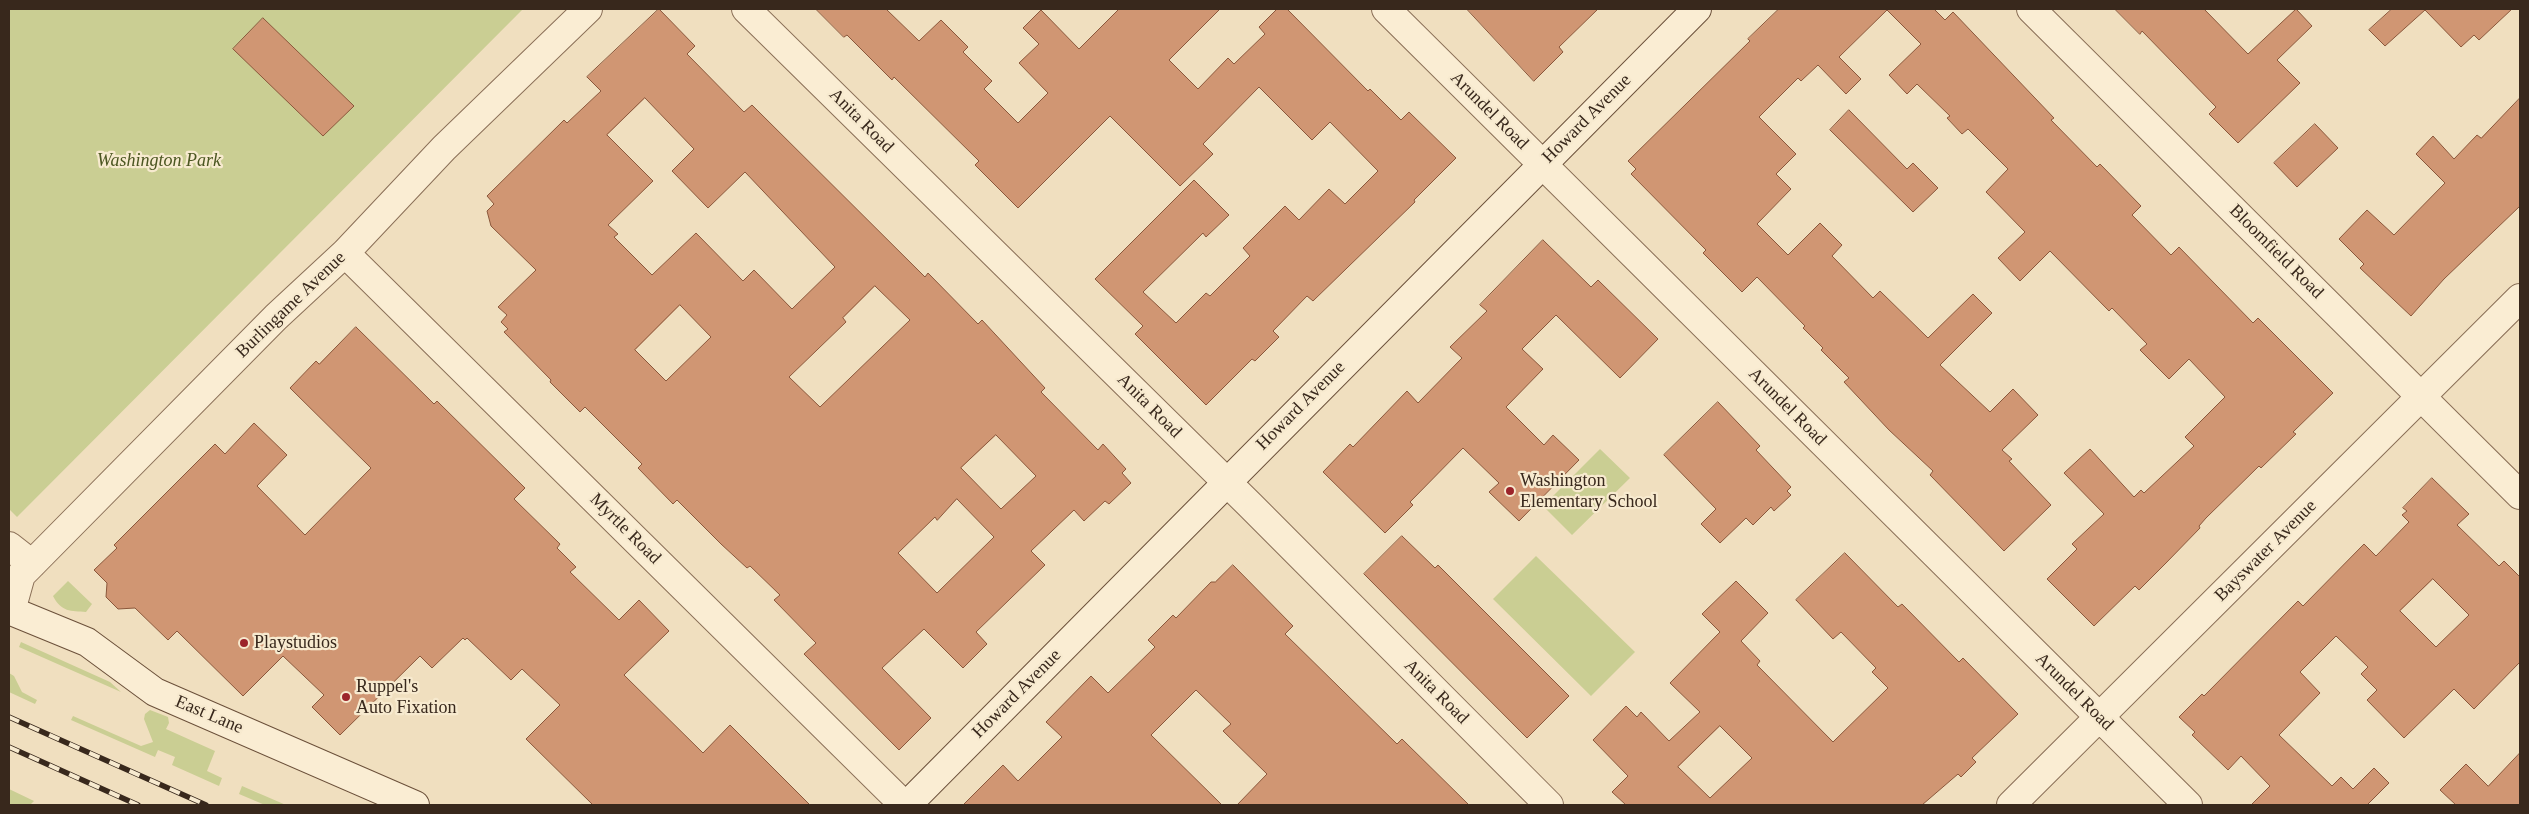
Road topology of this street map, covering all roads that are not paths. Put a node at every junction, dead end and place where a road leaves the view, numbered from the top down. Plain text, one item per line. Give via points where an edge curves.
1 (588, 9) edge
2 (746, 9) edge
3 (1386, 9) edge
4 (1697, 9) edge
5 (2031, 9) edge
6 (1543, 164) junction
7 (345, 253) junction
8 (2520, 298) edge
9 (2422, 397) junction
10 (1226, 482) junction
11 (2520, 496) edge
12 (9, 546) edge
13 (32, 564) junction
14 (10, 611) edge
15 (2099, 717) junction
16 (415, 805) edge
17 (906, 805) edge
18 (1550, 805) edge
19 (2012, 805) edge
20 (2188, 805) edge

1 - 7 street, Burlingame Avenue via 444,148
2 - 10 street, Anita Road
3 - 6 street, Arundel Road
4 - 6 street, Howard Avenue
5 - 9 street, Bloomfield Road
6 - 10 street, Howard Avenue
6 - 15 street, Arundel Road
7 - 13 street, Burlingame Avenue via 276,317
7 - 17 street, Myrtle Road
8 - 9 street, Bayswater Avenue
9 - 11 street, Bloomfield Road
9 - 15 street, Bayswater Avenue
10 - 17 street, Howard Avenue
10 - 18 street, Anita Road
12 - 13 street
13 - 14 street, Burlingame Avenue via 21,576
14 - 16 street, East Lane via 87,642 155,692
15 - 19 street, Bayswater Avenue
15 - 20 street, Arundel Road

